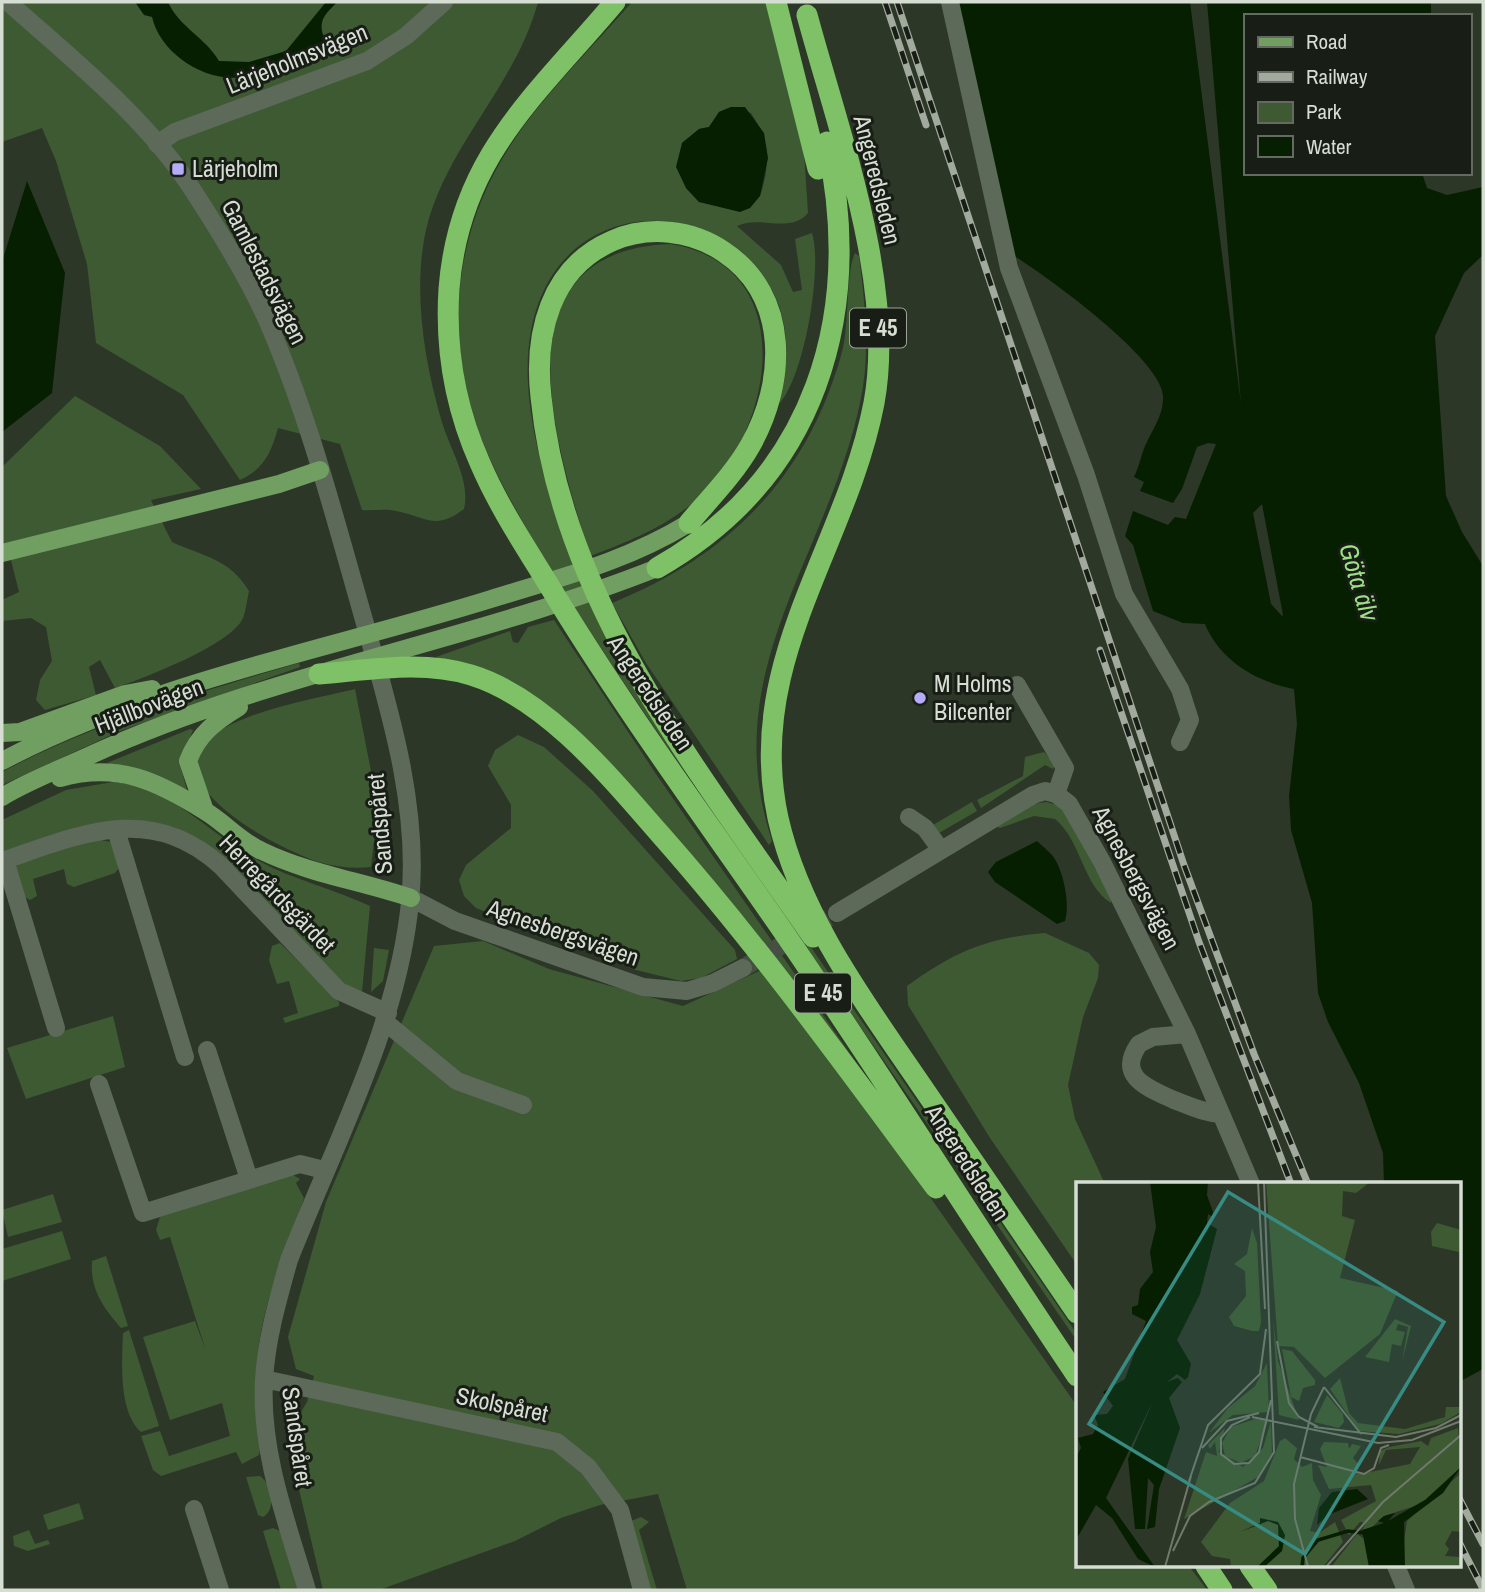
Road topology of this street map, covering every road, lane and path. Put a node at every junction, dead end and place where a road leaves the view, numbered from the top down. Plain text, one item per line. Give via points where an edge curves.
1 (444, 2) edge
2 (615, 2) edge
3 (776, 2) edge
4 (950, 2) edge
5 (11, 4) edge
6 (805, 8) edge
7 (157, 144) junction
8 (320, 470) junction
9 (689, 523) junction
10 (2, 552) edge
11 (657, 568) joint
12 (319, 674) junction
13 (210, 677) junction
14 (1017, 685) dead end
15 (271, 688) junction
16 (2, 733) edge
17 (1180, 742) dead end
18 (2, 761) edge
19 (6, 794) edge
20 (1056, 794) junction
21 (205, 811) junction
22 (909, 817) dead end
23 (116, 830) junction
24 (940, 850) junction
25 (4, 861) edge
26 (411, 898) junction
27 (837, 913) tunnel mouth
28 (743, 968) tunnel mouth
29 (386, 1017) junction
30 (57, 1028) dead end
31 (885, 1032) junction
32 (1187, 1034) junction
33 (207, 1050) dead end
34 (185, 1057) dead end
35 (99, 1084) dead end
36 (523, 1105) dead end
37 (1221, 1114) junction
38 (324, 1170) junction
39 (249, 1179) junction
40 (1250, 1182) edge
41 (1007, 1272) junction
42 (1076, 1312) edge
43 (1076, 1375) edge
44 (264, 1379) junction
45 (194, 1509) dead end
46 (1207, 1568) edge
47 (1251, 1568) edge
48 (1397, 1568) edge
49 (220, 1590) edge
50 (307, 1590) edge
51 (642, 1590) edge
52 (1222, 1590) edge
53 (1267, 1590) edge
54 (1406, 1590) edge

1 - 7 street, Lärjeholmsvägen via 406,36 367,61 174,132
2 - 41 highway, Angeredsleden / E 45 via 518,112 488,158 466,207 457,237 448,312 451,366 463,421 493,490 574,628 772,916
3 - 9 highway via 824,201 823,307 803,381 772,441 721,499
4 - 17 street via 1009,268 1086,475 1124,594 1180,689 1190,720
5 - 7 street, Gamlestadsvägen
6 - 11 highway via 834,174 840,239 838,300 825,361 793,434 761,480 708,533
6 - 31 highway, Angeredsleden / E 45 via 867,247 879,354 873,405 860,453 783,660 773,715 771,767 779,821 794,870 816,920
7 - 8 street, Gamlestadsvägen via 194,191 266,317
8 - 10 main road
8 - 26 street, Sandspåret via 393,724 408,816
9 - 13 main road, Hjällbovägen via 651,546 602,566 407,625
9 - 31 highway via 735,468 759,428 775,374 774,329 756,282 724,252 679,233 631,235 579,262 558,288 544,323 538,357 541,405 562,502 603,609 674,735 830,963
11 - 12 main road, Hjällbovägen via 612,586
12 - 15 main road, Hjällbovägen
12 - 41 highway via 425,667 473,676 538,711 604,772 742,931 974,1239
13 - 16 main road via 125,694 20,732
13 - 18 main road, Hjällbovägen via 51,735
14 - 20 street via 1065,768
15 - 19 main road, Hjällbovägen via 141,733
15 - 21 main road via 219,719 197,739 188,761
19 - 21 main road via 71,775 114,771 167,788
20 - 24 street, Agnesbergsvägen via 1039,792
20 - 32 street, Agnesbergsvägen via 1069,804 1102,862
21 - 26 main road via 259,850 306,870
22 - 24 street via 925,828
23 - 25 street, Herregårdsgärdet
23 - 29 street, Herregårdsgärdet via 162,830 204,851 339,991
23 - 34 street
24 - 27 street, Agnesbergsvägen
25 - 30 street
26 - 28 street, Agnesbergsvägen via 455,921 643,986 687,990
26 - 29 street, Sandspåret
29 - 36 street, Herregårdsgärdet via 457,1081
29 - 38 street, Sandspåret
31 - 42 highway, Angeredsleden / E 45
32 - 37 street, Agnesbergsvägen
32 - 37 street via 1162,1035 1139,1044 1130,1063 1133,1074 1147,1088 1206,1113
33 - 39 street
35 - 39 street via 143,1213
37 - 40 street, Agnesbergsvägen
38 - 39 street via 300,1164
38 - 44 street, Sandspåret via 289,1260
41 - 43 highway, Angeredsleden / E 45
44 - 50 street, Sandspåret via 270,1459
44 - 51 street, Skolspåret via 557,1442 588,1467 620,1510
45 - 49 street
46 - 52 highway
47 - 53 highway
48 - 54 street

